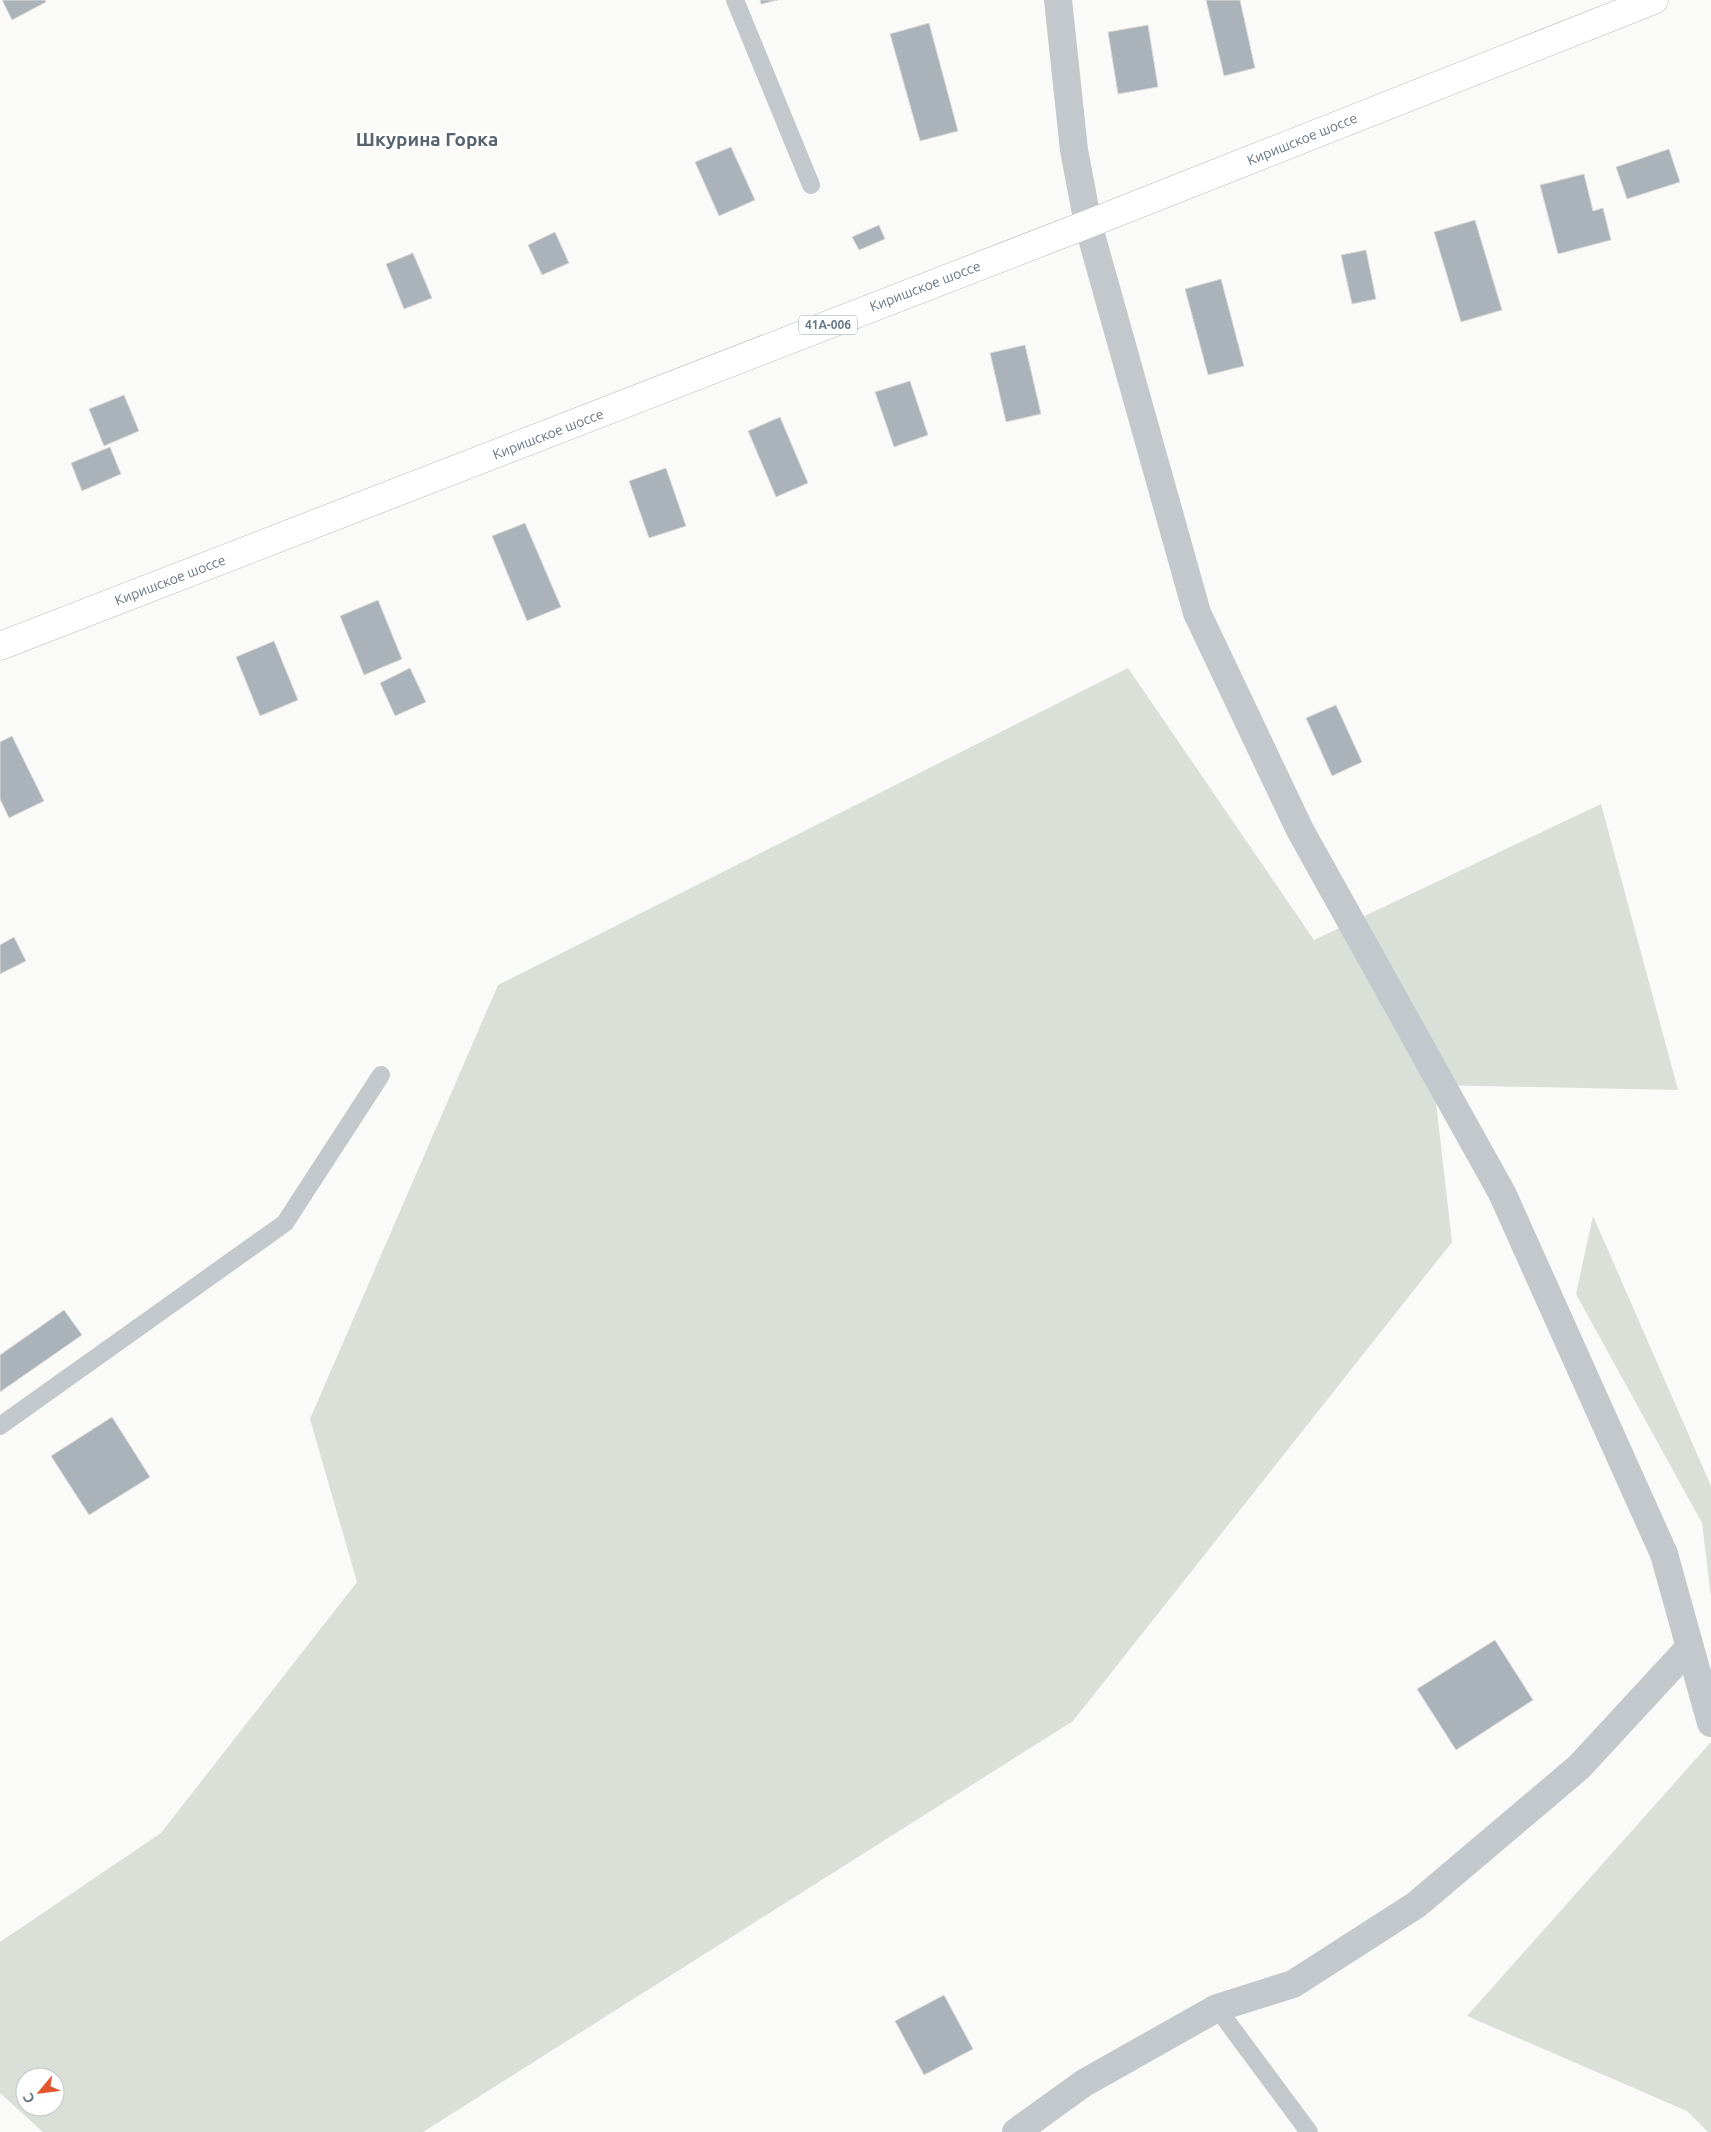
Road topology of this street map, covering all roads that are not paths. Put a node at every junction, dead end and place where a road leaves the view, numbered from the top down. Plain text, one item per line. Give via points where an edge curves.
1 (735, 0) edge
2 (1058, 0) edge
3 (1654, 0) edge
4 (811, 185) dead end
5 (1088, 224) junction
6 (0, 646) edge
7 (381, 1076) dead end
8 (0, 1426) edge
9 (1689, 1648) junction
10 (1711, 1723) edge
11 (1217, 2008) junction
12 (1016, 2132) edge
13 (1309, 2132) edge

1 - 4 lane
2 - 5 street via 1074,150
3 - 5 main road, Киришское шоссе / 41А-006
5 - 6 main road, Киришское шоссе / 41А-006
5 - 9 street via 1197,613 1300,830 1502,1193 1664,1554
7 - 8 lane via 285,1223
9 - 10 street
9 - 11 street via 1579,1767 1416,1905 1293,1984
11 - 12 street via 1084,2083
11 - 13 lane

